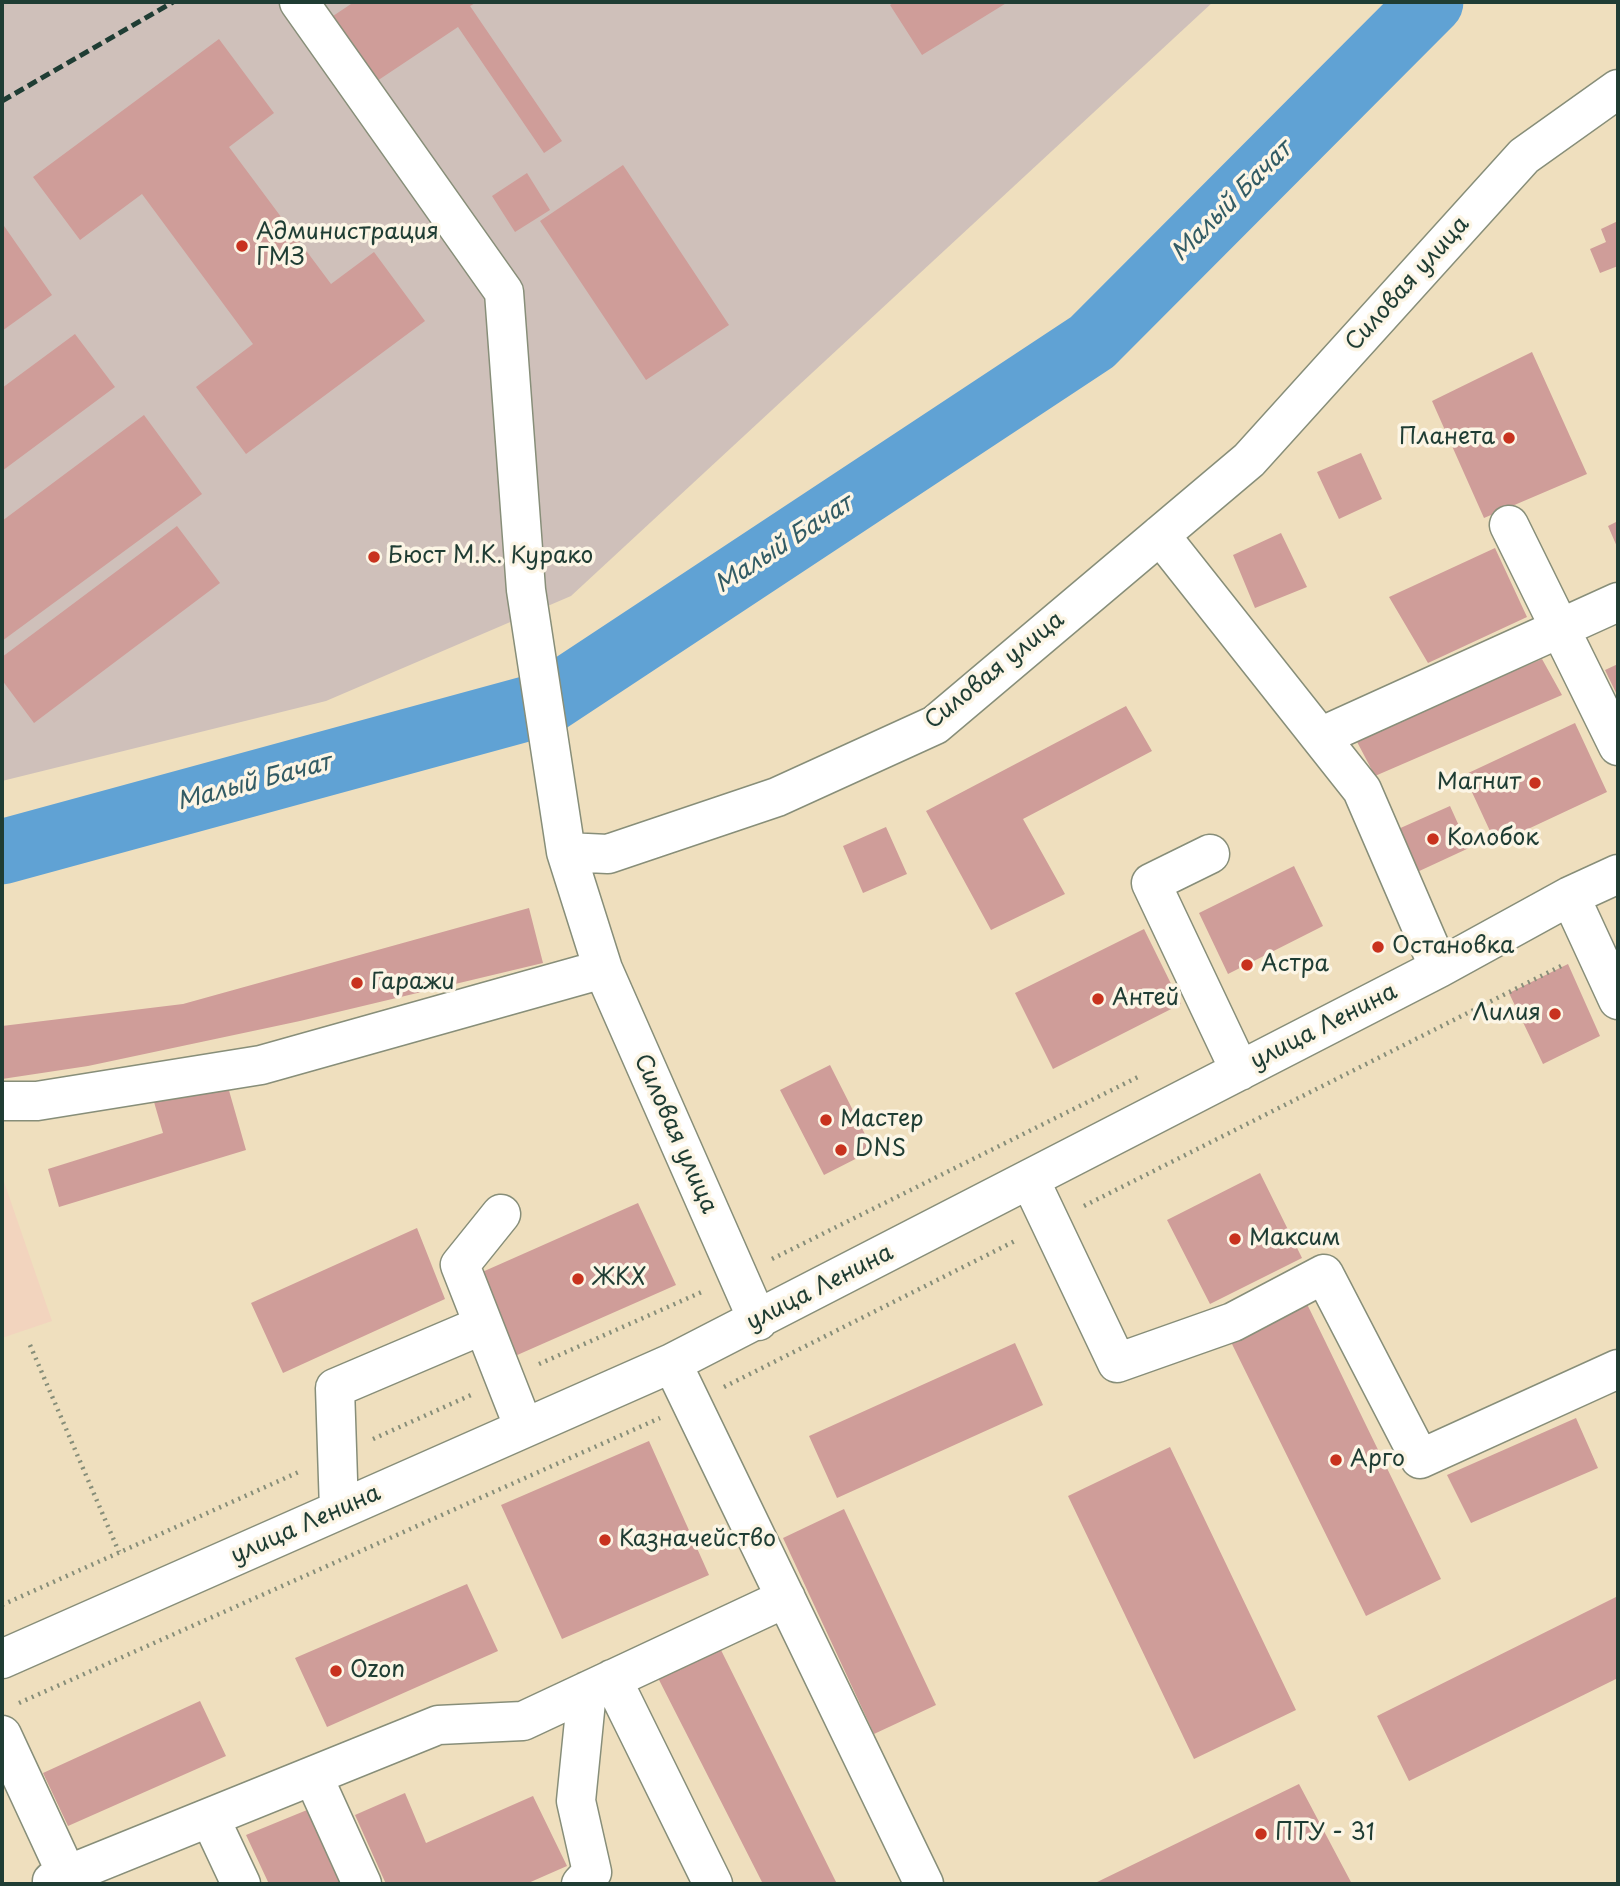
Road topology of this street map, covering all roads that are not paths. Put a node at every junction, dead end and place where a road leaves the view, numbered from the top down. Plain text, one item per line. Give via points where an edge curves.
1 (299, 2) edge
2 (1618, 89) edge
3 (1509, 525) dead end
4 (1160, 535) junction
5 (1618, 602) edge
6 (1561, 630) junction
7 (1320, 737) junction
8 (1618, 746) edge
9 (566, 852) junction
10 (1210, 854) dead end
11 (1618, 874) edge
12 (1570, 896) junction
13 (1439, 968) junction
14 (603, 969) junction
15 (1618, 1000) edge
16 (1240, 1071) junction
17 (2, 1101) edge
18 (1030, 1180) junction
19 (501, 1214) dead end
20 (758, 1321) junction
21 (483, 1325) junction
22 (672, 1363) junction
23 (1618, 1369) edge
24 (524, 1428) junction
25 (339, 1510) junction
26 (786, 1598) junction
27 (2, 1659) edge
28 (600, 1685) junction
29 (8, 1720) edge
30 (313, 1776) junction
31 (210, 1818) junction
32 (59, 1880) edge
33 (240, 1884) edge
34 (362, 1884) edge
35 (581, 1884) edge
36 (713, 1884) edge
37 (924, 1884) edge

1 - 9 street via 504,292 526,590
2 - 4 street, Силовая улица via 1524,156 1249,460
3 - 6 street
4 - 7 street
4 - 9 street, Силовая улица via 935,725 776,797 608,854
5 - 6 street
6 - 7 street
6 - 8 street
7 - 13 street via 1362,790
9 - 14 street, Силовая улица
10 - 16 street via 1151,883
11 - 12 street, улица Ленина
12 - 13 street, улица Ленина
12 - 15 street
13 - 16 street, улица Ленина
14 - 17 street via 261,1065 37,1101
14 - 20 street, Силовая улица
16 - 18 street, улица Ленина
18 - 20 street, улица Ленина
18 - 23 street via 1117,1363 1233,1322 1324,1274 1420,1459
19 - 21 street via 460,1265
20 - 22 street, улица Ленина
21 - 24 street
21 - 25 street via 335,1388
22 - 24 street, улица Ленина
22 - 26 street
24 - 25 street, улица Ленина
25 - 27 street, улица Ленина
26 - 28 street
26 - 37 street
28 - 30 street via 523,1721 438,1725
28 - 35 street via 576,1801 592,1872
28 - 36 street
29 - 32 street
30 - 31 street
30 - 34 street
31 - 32 street
31 - 33 street

